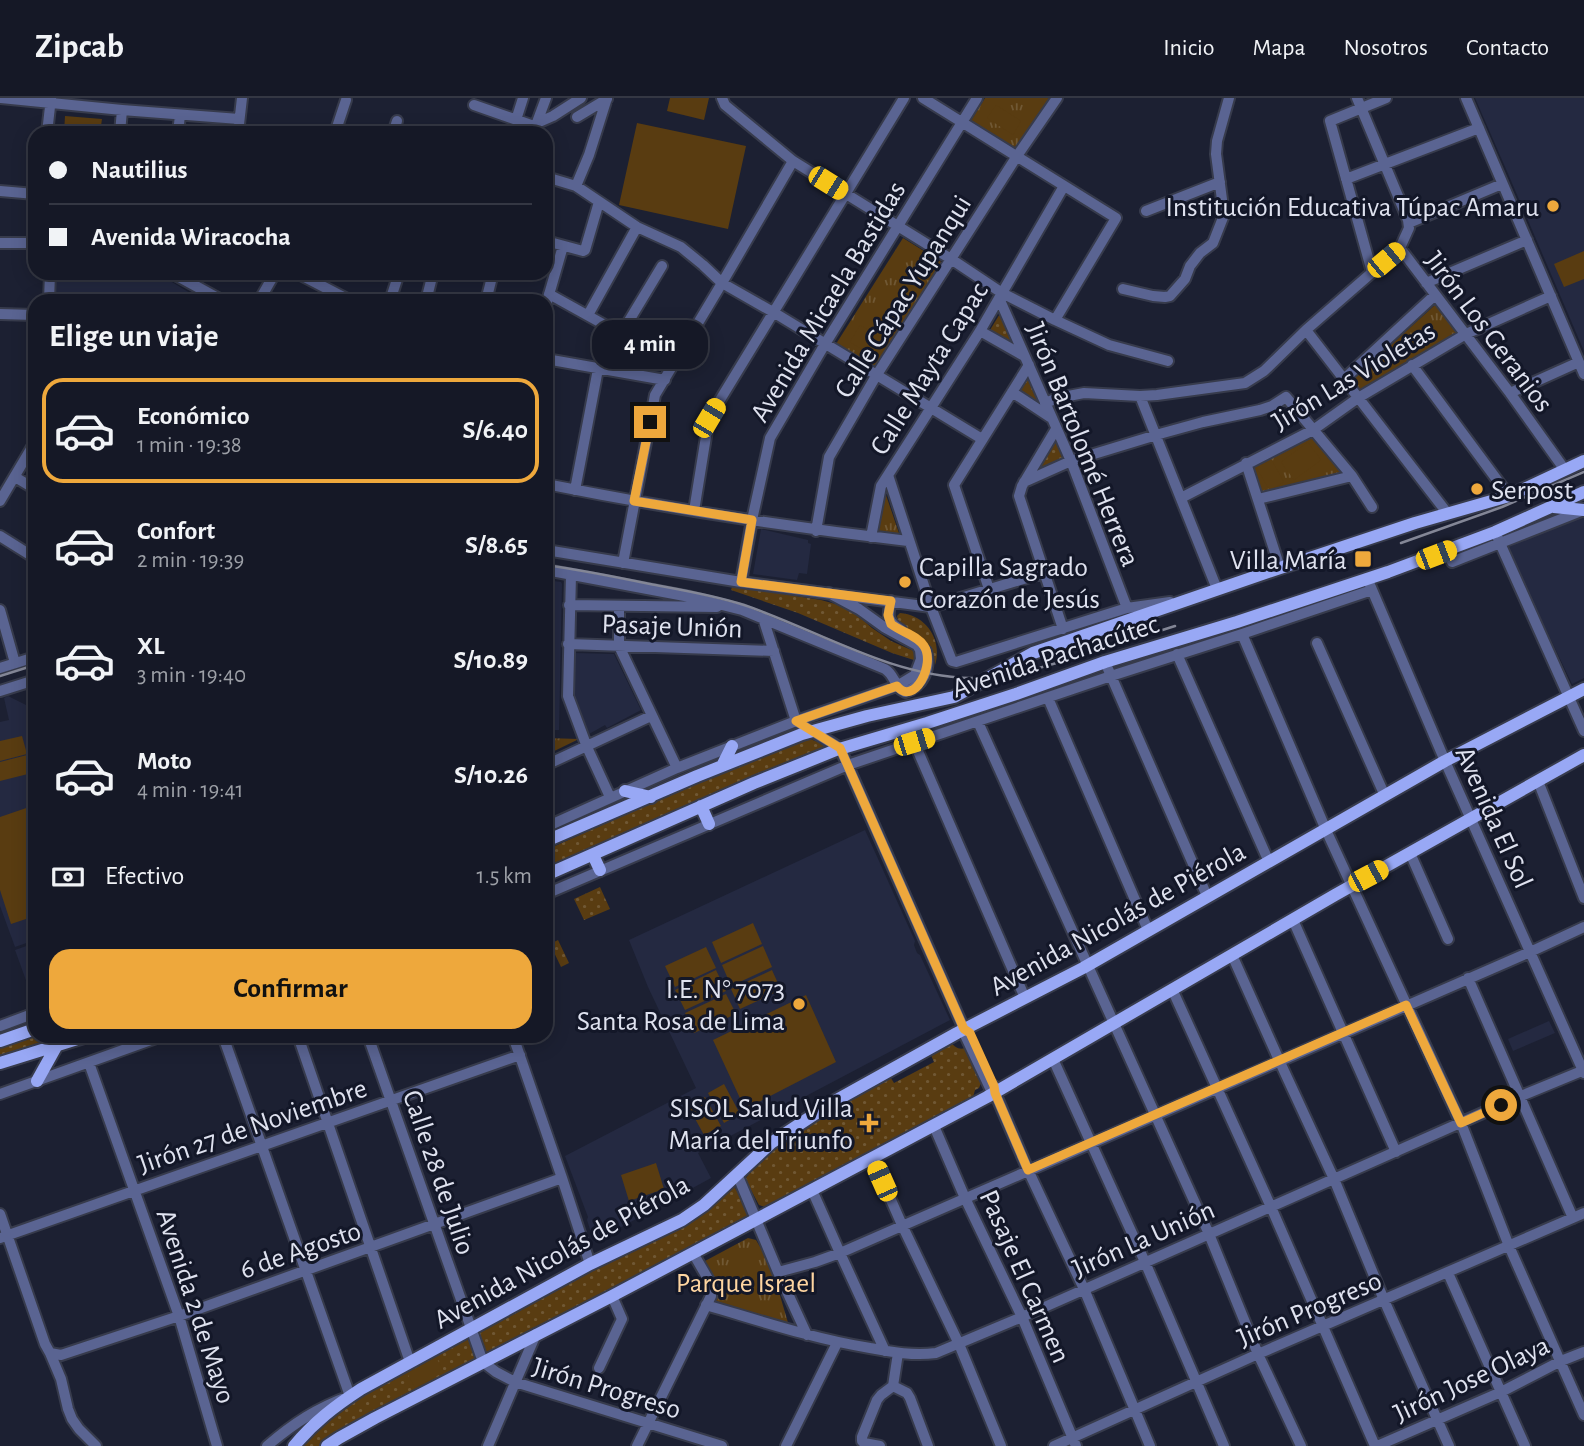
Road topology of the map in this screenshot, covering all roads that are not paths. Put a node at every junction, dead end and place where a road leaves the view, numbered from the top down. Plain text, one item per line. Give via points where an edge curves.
1 (1, 98) edge
2 (242, 98) edge
3 (523, 98) edge
4 (546, 98) edge
5 (581, 98) edge
6 (722, 98) edge
7 (905, 98) edge
8 (923, 98) edge
9 (976, 98) edge
10 (1057, 98) edge
11 (1228, 98) edge
12 (1386, 98) edge
13 (1466, 98) edge
14 (607, 99) edge
15 (346, 100) dead end
16 (50, 101) edge
17 (1359, 103) edge
18 (474, 105) dead end
19 (122, 110) junction
20 (180, 115) junction
21 (577, 117) dead end
22 (239, 119) junction
23 (516, 120) junction
24 (397, 121) dead end
25 (962, 122) junction
26 (537, 123) junction
27 (48, 126) edge
28 (121, 126) edge
29 (179, 126) edge
30 (238, 126) edge
31 (337, 126) edge
32 (395, 126) edge
33 (1479, 128) junction
34 (1017, 156) junction
35 (793, 161) junction
36 (1385, 164) junction
37 (553, 179) edge
38 (1346, 179) junction
39 (1220, 182) junction
40 (1502, 184) junction
41 (1065, 186) junction
42 (576, 187) junction
43 (0, 191) edge
44 (28, 193) edge
45 (846, 193) junction
46 (600, 202) junction
47 (1146, 211) dead end
48 (1409, 223) junction
49 (637, 227) junction
50 (898, 227) junction
51 (1527, 240) junction
52 (0, 243) edge
53 (28, 243) edge
54 (553, 243) edge
55 (563, 246) junction
56 (1400, 248) junction
57 (951, 259) junction
58 (662, 267) dead end
59 (1372, 272) junction
60 (553, 279) edge
61 (184, 280) edge
62 (306, 280) edge
63 (1426, 283) junction
64 (722, 284) junction
65 (200, 289) junction
66 (1123, 289) dead end
67 (198, 294) edge
68 (210, 294) edge
69 (325, 294) edge
70 (1001, 295) junction
71 (1435, 295) junction
72 (1550, 296) junction
73 (553, 301) edge
74 (773, 312) junction
75 (0, 314) edge
76 (28, 315) edge
77 (588, 316) junction
78 (1055, 320) junction
79 (1306, 330) junction
80 (980, 331) junction
81 (621, 334) junction
82 (1466, 334) junction
83 (825, 344) junction
84 (553, 360) edge
85 (1026, 361) junction
86 (1168, 361) dead end
87 (1579, 362) junction
88 (1412, 365) junction
89 (598, 369) junction
90 (1584, 374) edge
91 (876, 376) junction
92 (1344, 379) junction
93 (664, 380) junction
94 (1012, 391) junction
95 (1510, 393) junction
96 (1139, 396) junction
97 (1358, 398) junction
98 (1045, 403) junction
99 (930, 409) junction
100 (1054, 424) junction
101 (1313, 430) junction
102 (1155, 435) junction
103 (982, 439) junction
104 (28, 454) edge
105 (1071, 461) junction
106 (1584, 461) edge
107 (1247, 463) junction
108 (1565, 470) junction
109 (888, 475) junction
110 (1352, 476) junction
111 (15, 477) junction
112 (1024, 482) junction
113 (28, 485) edge
114 (553, 485) edge
115 (575, 490) junction
116 (1584, 492) edge
117 (1509, 496) junction
118 (1181, 498) junction
119 (1258, 499) junction
120 (0, 501) edge
121 (634, 501) junction
122 (1372, 506) dead end
123 (1554, 507) junction
124 (1584, 510) edge
125 (694, 511) junction
126 (1448, 514) junction
127 (752, 520) junction
128 (816, 531) junction
129 (0, 536) edge
130 (871, 537) junction
131 (1498, 538) junction
132 (908, 541) junction
133 (553, 551) edge
134 (28, 554) edge
135 (623, 562) junction
136 (1452, 562) dead end
137 (1280, 568) junction
138 (553, 571) edge
139 (1043, 573) junction
140 (570, 575) junction
141 (741, 582) junction
142 (1370, 585) junction
143 (989, 589) junction
144 (1217, 589) junction
145 (1187, 600) junction
146 (891, 601) junction
147 (860, 604) junction
148 (569, 605) junction
149 (619, 606) junction
150 (731, 607) junction
151 (931, 607) junction
152 (1127, 608) junction
153 (0, 610) edge
154 (763, 618) junction
155 (1063, 629) junction
156 (1242, 634) junction
157 (1317, 643) dead end
158 (568, 644) junction
159 (619, 646) junction
160 (774, 651) junction
161 (1177, 654) junction
162 (28, 659) edge
163 (952, 661) joint
164 (1105, 662) junction
165 (15, 663) junction
166 (0, 668) edge
167 (1111, 676) junction
168 (28, 682) edge
169 (897, 686) junction
170 (1584, 689) edge
171 (0, 691) edge
172 (1569, 697) junction
173 (1048, 698) junction
174 (652, 716) junction
175 (796, 721) junction
176 (978, 722) junction
177 (811, 731) junction
178 (1584, 732) edge
179 (914, 742) junction
180 (732, 746) junction
181 (587, 747) junction
182 (840, 748) junction
183 (1584, 755) edge
184 (1446, 761) junction
185 (553, 762) edge
186 (848, 765) junction
187 (722, 766) junction
188 (677, 768) junction
189 (1538, 780) junction
190 (625, 791) junction
191 (1385, 796) junction
192 (610, 797) junction
193 (652, 797) junction
194 (701, 806) junction
195 (1472, 819) junction
196 (553, 824) edge
197 (709, 824) junction
198 (1326, 831) junction
199 (553, 838) edge
200 (1410, 853) junction
201 (593, 855) junction
202 (1269, 862) junction
203 (600, 870) junction
204 (553, 872) edge
205 (1352, 886) junction
206 (553, 891) edge
207 (1207, 896) junction
208 (1584, 898) edge
209 (1293, 920) junction
210 (1584, 926) edge
211 (1148, 930) junction
212 (1448, 939) dead end
213 (1530, 952) junction
214 (1232, 955) junction
215 (1088, 964) junction
216 (1468, 978) junction
217 (1172, 989) junction
218 (1025, 998) junction
219 (1406, 1005) junction
220 (28, 1016) edge
221 (1114, 1024) junction
222 (0, 1026) edge
223 (964, 1029) junction
224 (28, 1031) edge
225 (1342, 1033) junction
226 (0, 1041) edge
227 (64, 1043) edge
228 (143, 1043) edge
229 (225, 1043) edge
230 (300, 1043) edge
231 (370, 1043) edge
232 (516, 1043) edge
233 (57, 1045) junction
234 (520, 1055) junction
235 (1053, 1059) junction
236 (1279, 1060) junction
237 (0, 1063) edge
238 (89, 1063) junction
239 (1584, 1071) edge
240 (37, 1081) junction
241 (1217, 1087) junction
242 (995, 1093) junction
243 (0, 1094) edge
244 (1521, 1096) junction
245 (391, 1101) junction
246 (1154, 1115) junction
247 (328, 1123) junction
248 (1461, 1123) junction
249 (934, 1126) junction
250 (1091, 1143) junction
251 (262, 1146) junction
252 (1396, 1152) junction
253 (873, 1159) junction
254 (1028, 1170) junction
255 (737, 1174) junction
256 (562, 1178) junction
257 (1334, 1179) junction
258 (812, 1190) junction
259 (135, 1191) junction
260 (965, 1198) junction
261 (1271, 1207) junction
262 (0, 1213) edge
263 (1584, 1213) edge
264 (1573, 1218) junction
265 (757, 1220) junction
266 (435, 1225) junction
267 (902, 1225) junction
268 (1209, 1234) junction
269 (4, 1237) edge
270 (1509, 1246) junction
271 (371, 1248) junction
272 (693, 1253) junction
273 (839, 1253) junction
274 (1145, 1262) junction
275 (590, 1264) junction
276 (306, 1271) junction
277 (778, 1272) junction
278 (1448, 1273) junction
279 (1084, 1289) junction
280 (612, 1296) junction
281 (1384, 1300) junction
282 (706, 1305) junction
283 (179, 1316) junction
284 (1023, 1317) junction
285 (1323, 1326) junction
286 (470, 1328) junction
287 (536, 1335) junction
288 (807, 1335) junction
289 (837, 1343) junction
290 (959, 1344) junction
291 (885, 1351) junction
292 (1584, 1352) edge
293 (50, 1353) junction
294 (898, 1353) junction
295 (1258, 1354) junction
296 (410, 1362) junction
297 (483, 1362) junction
298 (1561, 1362) junction
299 (599, 1368) dead end
300 (515, 1382) junction
301 (1196, 1382) junction
302 (893, 1386) junction
303 (1501, 1392) junction
304 (350, 1396) junction
305 (1135, 1410) junction
306 (1584, 1415) edge
307 (1437, 1420) junction
308 (648, 1423) junction
309 (1074, 1442) edge
310 (96, 1446) edge
311 (217, 1446) edge
312 (267, 1446) edge
313 (294, 1446) edge
314 (327, 1446) edge
315 (488, 1446) edge
316 (637, 1446) edge
317 (722, 1446) edge
318 (786, 1446) edge
319 (880, 1446) edge
320 (928, 1446) edge
321 (1001, 1446) edge
322 (1054, 1446) edge
323 (1150, 1446) edge
324 (1224, 1446) edge
325 (1301, 1446) edge
326 (1376, 1446) edge
327 (1450, 1446) edge
328 (1525, 1446) edge

1 - 16 street
2 - 22 street
3 - 23 street
4 - 26 street
5 - 26 street
6 - 35 street
7 - 45 street
8 - 25 street
9 - 25 street, Avenida Micaela Bastidas
10 - 34 street, Calle Cápac Yupanqui
11 - 39 street via 1217,141
12 - 17 street
13 - 33 street
14 - 21 street
14 - 42 street
15 - 31 street
16 - 19 street
16 - 27 street
17 - 36 street, Jirón Los Geranios
17 - 38 street via 1330,121
18 - 23 street
19 - 20 street
19 - 28 street
20 - 22 street
20 - 29 street
22 - 30 street
23 - 26 street
24 - 32 street
25 - 34 street
25 - 50 street, Avenida Micaela Bastidas
33 - 36 street
33 - 40 street
34 - 41 street
34 - 57 street, Calle Cápac Yupanqui
35 - 45 street
35 - 64 street
36 - 38 street
36 - 48 street, Jirón Los Geranios
37 - 42 street
38 - 59 street
39 - 47 street
39 - 66 street via 1224,215 1218,233 1179,287 1164,297
40 - 48 street
40 - 51 street
41 - 70 street, Calle Mayta Capac
41 - 78 street via 1116,218
42 - 46 street
43 - 44 street
45 - 50 street
45 - 74 street
46 - 49 street
46 - 55 street via 587,248
48 - 56 street, Jirón Los Geranios
49 - 64 street via 681,247
49 - 77 street
50 - 57 street
50 - 83 street, Avenida Micaela Bastidas
51 - 63 street
51 - 72 street
52 - 53 street
54 - 55 street
55 - 60 street
56 - 59 street
56 - 63 street, Jirón Los Geranios
57 - 70 street
57 - 91 street, Calle Cápac Yupanqui
58 - 81 street
59 - 79 street
61 - 65 street
62 - 69 street
63 - 71 street, Jirón Los Geranios
64 - 74 street
64 - 93 street
65 - 67 street
65 - 68 street
70 - 78 street
70 - 80 street, Calle Mayta Capac
70 - 85 street, Jirón Bartolomé Herrera
71 - 82 street, Jirón Los Geranios
71 - 92 street
72 - 82 street, Jirón Las Violetas
72 - 87 street
73 - 77 street
74 - 83 street
74 - 125 street via 709,418
75 - 76 street
77 - 81 street
78 - 86 street via 1109,345
79 - 92 street
79 - 96 street via 1245,383
80 - 85 street
80 - 99 street, Calle Mayta Capac
81 - 89 street
82 - 88 street, Jirón Las Violetas
82 - 95 street, Jirón Los Geranios
83 - 91 street
83 - 127 street, Avenida Micaela Bastidas via 770,438
84 - 89 street
85 - 94 street
85 - 98 street, Jirón Bartolomé Herrera
87 - 90 street
87 - 95 street
88 - 97 street, Jirón Las Violetas
88 - 117 street
89 - 93 street
89 - 115 street
91 - 99 street
91 - 128 street, Calle Cápac Yupanqui via 829,457
92 - 97 street
93 - 121 street via 656,395
94 - 100 street
94 - 103 street
95 - 108 street, Jirón Los Geranios
96 - 98 street via 1084,393
96 - 102 street
97 - 101 street, Jirón Las Violetas
97 - 126 street
98 - 100 street, Jirón Bartolomé Herrera
99 - 103 street
99 - 109 street, Calle Mayta Capac
100 - 105 street, Jirón Bartolomé Herrera
100 - 112 street
101 - 102 street via 1286,397 1260,410
101 - 107 street, Jirón Las Violetas
101 - 110 street
102 - 105 street
102 - 118 street
103 - 143 street via 954,485
104 - 111 street
105 - 112 street
105 - 152 street, Jirón Bartolomé Herrera
106 - 108 main road, Avenida Pachacútec
107 - 118 street, Jirón Las Violetas
107 - 119 street
108 - 117 main road, Avenida Pachacútec
109 - 130 street via 881,486
109 - 132 street, Calle Mayta Capac
110 - 119 street
110 - 122 street
111 - 113 street
111 - 120 street
112 - 139 street via 1019,496
114 - 115 street
115 - 121 street
116 - 123 main road, Avenida Pachacútec
117 - 126 main road, Avenida Pachacútec
118 - 144 street
119 - 137 street
121 - 125 street
121 - 135 street
123 - 124 main road
123 - 131 main road, Avenida Pachacútec
124 - 131 street, Avenida Pachacútec
125 - 127 street
126 - 137 main road, Avenida Pachacútec
127 - 128 street
127 - 141 street, Avenida Micaela Bastidas
128 - 130 street
129 - 134 street
130 - 132 street
131 - 136 street, Avenida Pachacútec
131 - 142 main road, Avenida Pachacútec
131 - 172 street
132 - 151 street, Calle Mayta Capac
133 - 135 street
135 - 141 street
137 - 144 main road, Avenida Pachacútec
138 - 140 street
139 - 143 street
139 - 155 street
140 - 148 street
140 - 150 street
141 - 147 street via 829,593
142 - 156 street, Avenida Pachacútec
142 - 164 main road, Avenida Pachacútec
142 - 184 street, Avenida El Sol
143 - 151 street
144 - 145 main road, Avenida Pachacútec
145 - 152 street, Avenida Pachacútec
145 - 177 main road, Avenida Pachacútec via 1033,653 954,697
146 - 147 street
146 - 151 street
146 - 169 street via 891,624 921,642 928,657 918,685 905,692
147 - 169 street via 884,627 920,650 917,673
148 - 149 street
148 - 158 street
149 - 150 street
149 - 159 street
150 - 154 street
151 - 163 street, Calle Mayta Capac
152 - 155 street, Avenida Pachacútec
153 - 165 street
154 - 160 street
154 - 169 street via 885,669
155 - 163 street, Avenida Pachacútec
156 - 161 street, Avenida Pachacútec
156 - 198 street
157 - 191 street
158 - 159 street, Pasaje Unión
158 - 181 street via 568,696
159 - 160 street, Pasaje Unión
159 - 174 street
160 - 175 street
161 - 167 street, Avenida Pachacútec
161 - 202 street
162 - 165 street
164 - 167 street
164 - 182 main road, Avenida Pachacútec
165 - 166 street
167 - 173 street, Avenida Pachacútec
167 - 207 street
168 - 171 street
169 - 175 street
170 - 172 main road, Avenida Nicolás de Piérola
172 - 178 street
172 - 184 main road, Avenida Nicolás de Piérola
173 - 176 street, Avenida Pachacútec
173 - 211 street
174 - 181 street
174 - 188 street
175 - 177 street
175 - 180 street
176 - 179 street, Avenida Pachacútec
176 - 215 street
177 - 182 street
177 - 187 main road, Avenida Pachacútec
179 - 186 street, Avenida Pachacútec
179 - 218 street
180 - 187 main road
180 - 188 street
181 - 185 street
181 - 192 street
182 - 186 street
182 - 194 main road, Avenida Pachacútec
183 - 189 main road, Avenida Nicolás de Piérola
184 - 191 main road, Avenida Nicolás de Piérola
184 - 195 street, Avenida El Sol
186 - 197 street, Avenida Pachacútec
186 - 223 street
187 - 193 main road, Avenida Pachacútec
188 - 190 street
189 - 195 main road, Avenida Nicolás de Piérola
189 - 208 street
190 - 192 street
190 - 193 main road
191 - 198 main road, Avenida Nicolás de Piérola
192 - 196 street
193 - 199 main road, Avenida Pachacútec
194 - 197 main road
194 - 201 main road, Avenida Pachacútec
195 - 200 main road, Avenida Nicolás de Piérola
195 - 213 street, Avenida El Sol
197 - 203 street, Avenida Pachacútec
198 - 202 main road, Avenida Nicolás de Piérola
198 - 205 street
200 - 205 main road, Avenida Nicolás de Piérola
200 - 212 street
201 - 203 main road
201 - 204 main road, Avenida Pachacútec
202 - 207 main road, Avenida Nicolás de Piérola
203 - 206 street, Avenida Pachacútec
205 - 209 main road, Avenida Nicolás de Piérola
205 - 219 street
207 - 211 main road, Avenida Nicolás de Piérola
209 - 214 main road, Avenida Nicolás de Piérola
209 - 225 street
210 - 213 street
211 - 215 main road, Avenida Nicolás de Piérola
213 - 216 street
213 - 239 street, Avenida El Sol
214 - 217 main road, Avenida Nicolás de Piérola
214 - 236 street
215 - 218 main road, Avenida Nicolás de Piérola
215 - 221 street
216 - 219 street
216 - 244 street
217 - 221 main road, Avenida Nicolás de Piérola
217 - 241 street
218 - 223 main road, Avenida Nicolás de Piérola
219 - 225 street
219 - 248 street
220 - 222 street
221 - 235 main road, Avenida Nicolás de Piérola
221 - 246 street
223 - 242 street
223 - 255 main road, Avenida Nicolás de Piérola via 833,1102 771,1143
224 - 226 main road
225 - 236 street
225 - 252 street
227 - 233 main road
228 - 238 street
229 - 251 street
230 - 247 street
231 - 245 street, Calle 28 de Julio
232 - 234 street
233 - 237 main road
233 - 240 main road
234 - 245 street, Jirón 27 de Noviembre
234 - 256 street
235 - 242 main road, Avenida Nicolás de Piérola
235 - 250 street
236 - 241 street
236 - 257 street
238 - 240 street
238 - 259 street, Avenida 2 de Mayo
239 - 244 street, Jirón La Unión
240 - 243 street
241 - 246 street
241 - 261 street
242 - 249 main road, Avenida Nicolás de Piérola
242 - 254 street
244 - 248 street, Jirón La Unión
244 - 264 street
245 - 247 street, Jirón 27 de Noviembre
245 - 266 street, Calle 28 de Julio
246 - 250 street
246 - 268 street
247 - 251 street, Jirón 27 de Noviembre
247 - 271 street
248 - 252 street, Jirón La Unión
248 - 270 street
249 - 253 main road, Avenida Nicolás de Piérola
249 - 260 street, Pasaje El Carmen
250 - 254 street
250 - 274 street
251 - 259 street, Jirón 27 de Noviembre
251 - 276 street
252 - 257 street, Jirón La Unión
253 - 258 main road, Avenida Nicolás de Piérola
253 - 267 street
254 - 260 street
254 - 279 street
255 - 265 street
255 - 275 main road, Avenida Nicolás de Piérola via 682,1220
256 - 266 street, 6 de Agosto
256 - 275 street
257 - 261 street, Jirón La Unión
257 - 281 street
258 - 265 main road, Avenida Nicolás de Piérola
258 - 273 street
259 - 269 street, Jirón 27 de Noviembre
259 - 283 street, Avenida 2 de Mayo
260 - 267 street
260 - 284 street, Pasaje El Carmen
261 - 268 street, Jirón La Unión
261 - 285 street
262 - 269 street
263 - 264 street, Jirón Progreso
264 - 270 street, Jirón Progreso
265 - 272 main road, Avenida Nicolás de Piérola
265 - 277 street
266 - 271 street, 6 de Agosto
266 - 286 street, Calle 28 de Julio
267 - 273 street
267 - 290 street
268 - 274 street, Jirón La Unión
268 - 295 street
269 - 293 street
270 - 278 street, Jirón Progreso
270 - 298 street
271 - 276 street, 6 de Agosto
271 - 296 street
272 - 280 main road, Avenida Nicolás de Piérola
272 - 282 street via 711,1284
273 - 277 street
273 - 291 street
274 - 279 street, Jirón La Unión
274 - 301 street
275 - 286 main road, Avenida Nicolás de Piérola
276 - 283 street, 6 de Agosto
276 - 304 street
277 - 288 street
278 - 281 street, Jirón Progreso
278 - 303 street
279 - 284 street, Jirón La Unión
279 - 305 street
280 - 287 main road, Avenida Nicolás de Piérola
280 - 299 street via 622,1319
281 - 285 street, Jirón Progreso
281 - 307 street
282 - 288 street, Jirón La Unión
282 - 308 street
283 - 293 street, 6 de Agosto via 61,1355
283 - 311 street, Avenida 2 de Mayo
284 - 290 street, Jirón La Unión
284 - 309 street, Pasaje El Carmen
285 - 295 street, Jirón Progreso
285 - 326 street
286 - 296 main road, Avenida Nicolás de Piérola
286 - 297 street, Calle 28 de Julio
287 - 297 main road, Avenida Nicolás de Piérola
287 - 300 street
288 - 289 street, Jirón La Unión
289 - 291 street, Jirón La Unión
289 - 318 street
290 - 294 street, Jirón La Unión via 936,1353
290 - 321 street
291 - 294 street, Jirón La Unión
292 - 298 street, Jirón Jose Olaya
293 - 310 street via 72,1419
294 - 302 street
295 - 301 street, Jirón Progreso
295 - 325 street
296 - 304 main road, Avenida Nicolás de Piérola
297 - 300 street, Jirón Progreso
297 - 314 main road, Avenida Nicolás de Piérola
298 - 303 street, Jirón Jose Olaya
298 - 306 street
300 - 308 street, Jirón Progreso
300 - 315 street
301 - 305 street, Jirón Progreso
301 - 324 street
302 - 319 street via 877,1400 862,1437 864,1443
302 - 320 street via 910,1398
303 - 307 street, Jirón Jose Olaya
303 - 328 street
304 - 312 street via 309,1414
304 - 313 main road, Avenida Nicolás de Piérola
305 - 309 street, Jirón Progreso
305 - 323 street
307 - 326 street, Jirón Jose Olaya
307 - 327 street
308 - 316 street
308 - 317 street, Jirón Progreso
309 - 322 street, Jirón Progreso

